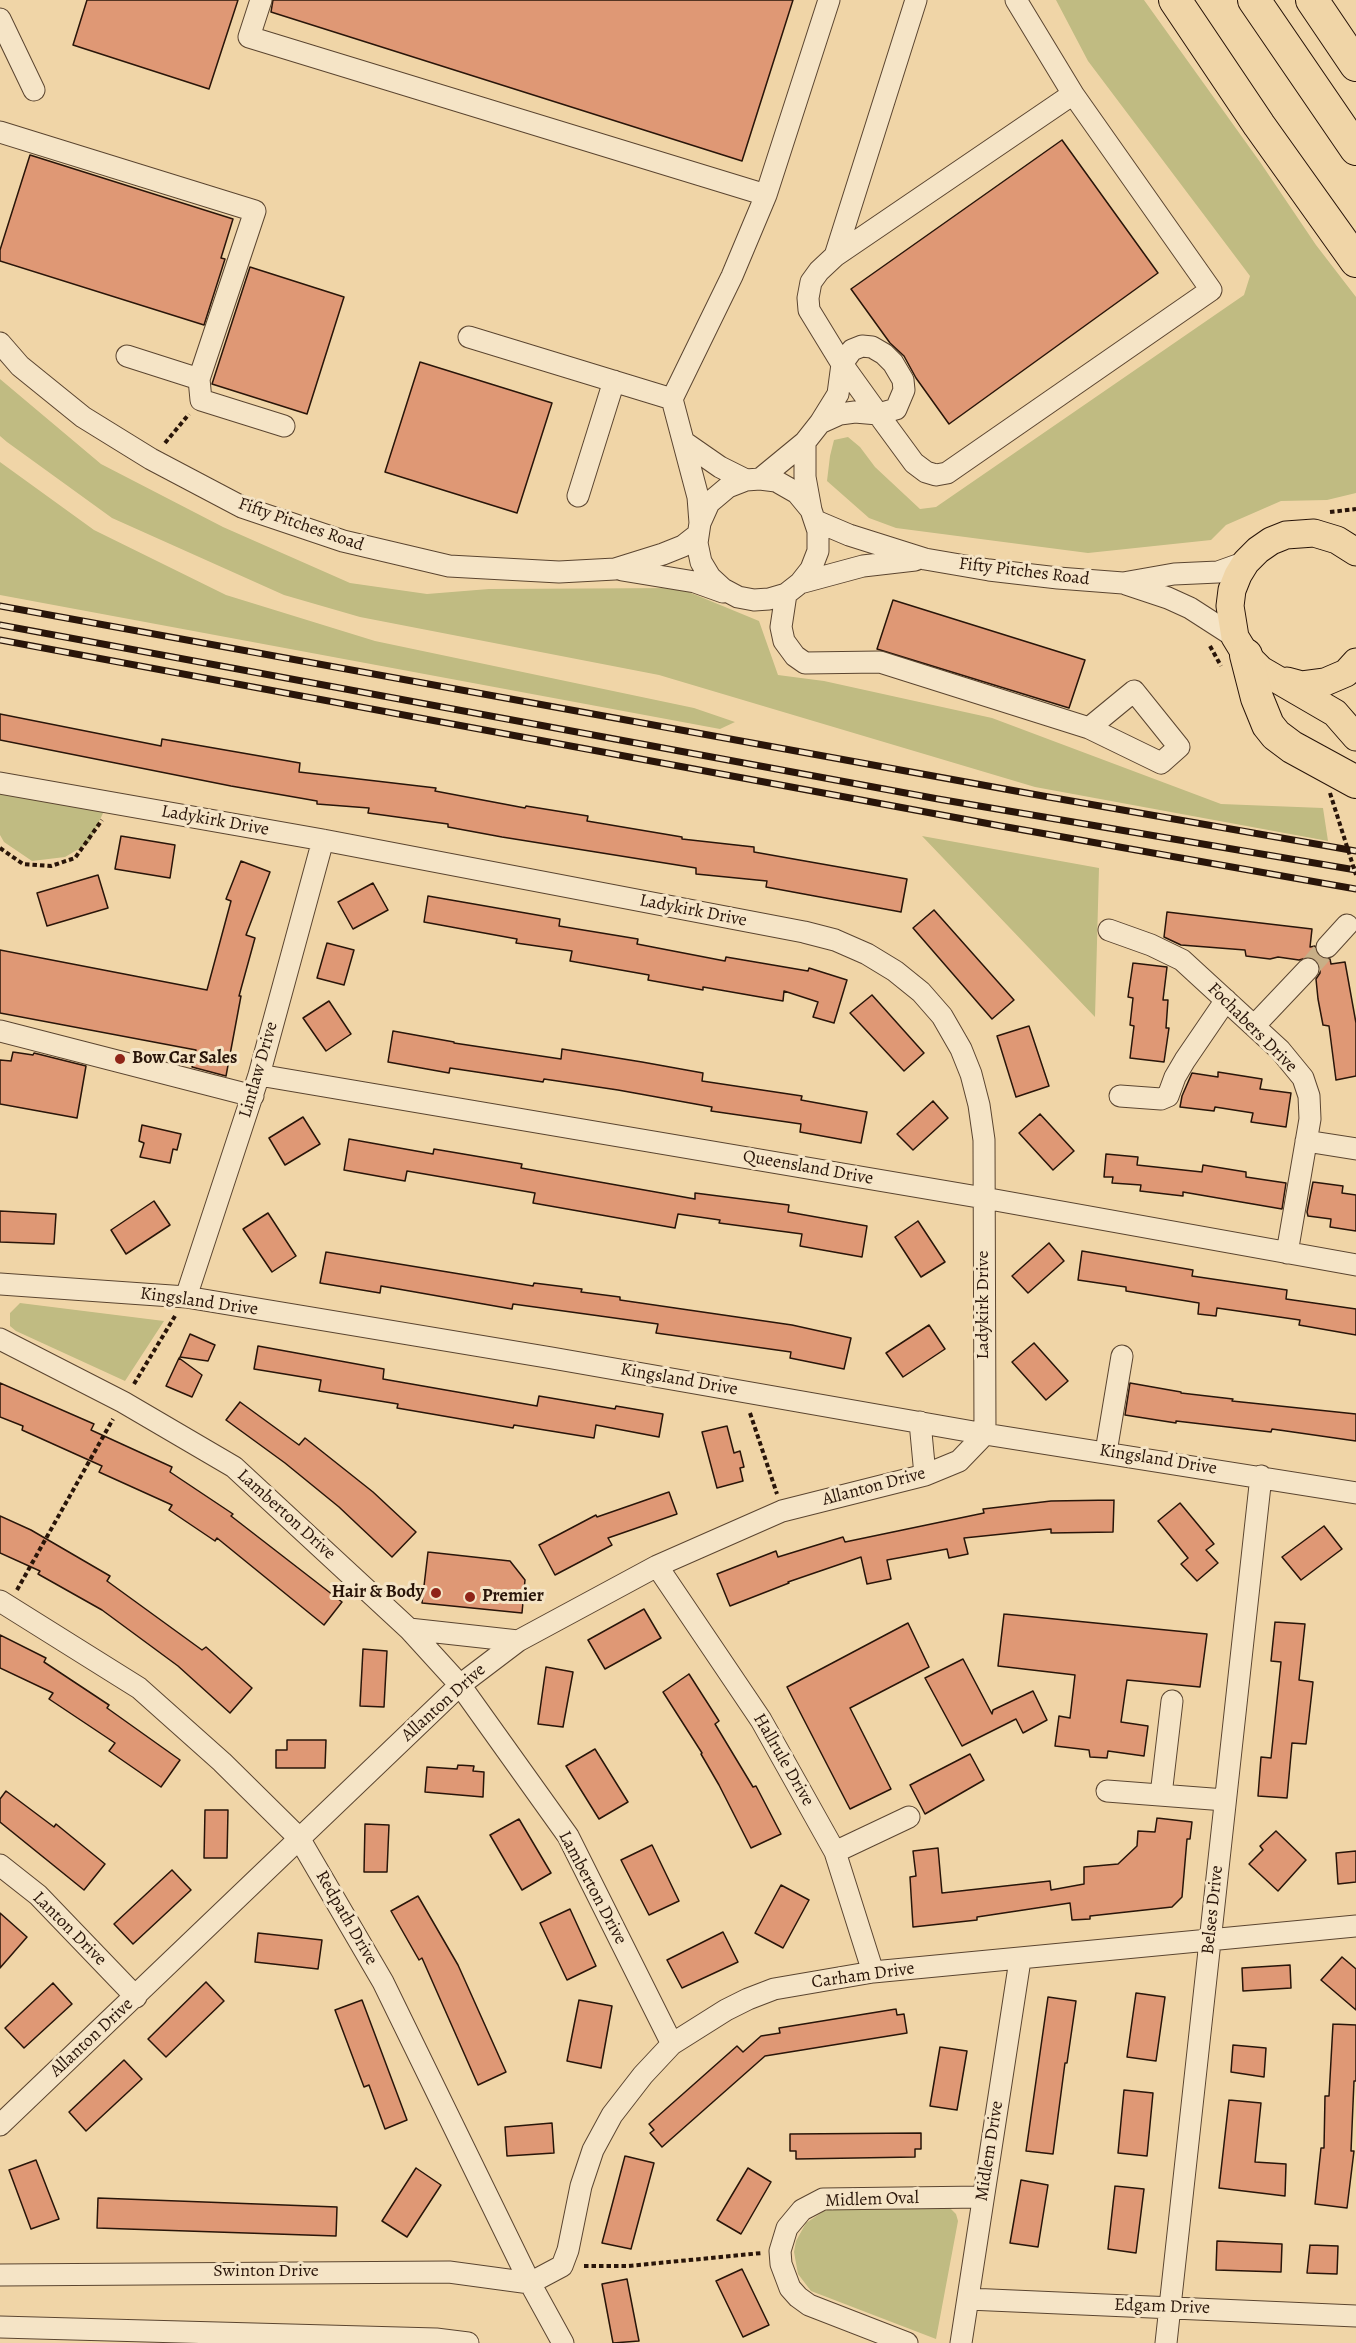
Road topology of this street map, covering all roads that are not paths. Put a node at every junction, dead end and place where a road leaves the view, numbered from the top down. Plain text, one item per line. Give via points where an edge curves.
1 (261, 0) edge
2 (829, 0) edge
3 (916, 0) edge
4 (1016, 0) edge
5 (1175, 0) edge
6 (1254, 0) edge
7 (1312, 0) edge
8 (0, 19) edge
9 (1356, 65) edge
10 (34, 90) dead end
11 (1073, 94) junction
12 (0, 132) edge
13 (1356, 149) edge
14 (766, 195) junction
15 (835, 256) junction
16 (1356, 261) edge
17 (469, 337) dead end
18 (0, 343) edge
19 (128, 356) dead end
20 (842, 364) junction
21 (614, 381) junction
22 (200, 390) junction
23 (672, 399) junction
24 (878, 414) junction
25 (820, 423) junction
26 (284, 426) dead end
27 (684, 442) junction
28 (805, 442) junction
29 (753, 479) junction
30 (578, 496) dead end
31 (814, 516) junction
32 (1356, 526) edge
33 (699, 529) junction
34 (1302, 533) junction
35 (1356, 552) edge
36 (925, 559) junction
37 (1246, 562) junction
38 (615, 569) junction
39 (1123, 583) junction
40 (793, 589) junction
41 (746, 599) junction
42 (781, 627) junction
43 (1241, 646) junction
44 (1356, 662) edge
45 (1280, 680) junction
46 (1089, 728) dead end
47 (1356, 737) edge
48 (0, 783) edge
49 (1343, 787) edge
50 (323, 840) junction
51 (1347, 925) dead end
52 (1109, 930) dead end
53 (1327, 947) tunnel mouth
54 (1308, 969) tunnel mouth
55 (1226, 1000) junction
56 (1254, 1026) junction
57 (0, 1032) edge
58 (259, 1075) junction
59 (253, 1096) junction
60 (1120, 1096) dead end
61 (1306, 1141) junction
62 (1356, 1149) edge
63 (984, 1198) junction
64 (1287, 1253) junction
65 (1356, 1265) edge
66 (0, 1284) edge
67 (186, 1297) junction
68 (0, 1339) edge
69 (1122, 1356) dead end
70 (920, 1422) junction
71 (985, 1434) junction
72 (1106, 1452) junction
73 (925, 1475) junction
74 (1261, 1476) junction
75 (1356, 1493) edge
76 (657, 1566) junction
77 (5, 1604) edge
78 (409, 1629) junction
79 (518, 1641) junction
80 (460, 1685) junction
81 (1172, 1701) dead end
82 (1107, 1791) dead end
83 (1161, 1795) junction
84 (1225, 1800) junction
85 (909, 1817) dead end
86 (299, 1838) junction
87 (835, 1852) junction
88 (0, 1865) edge
89 (1356, 1926) edge
90 (1210, 1940) junction
91 (1020, 1960) junction
92 (873, 1972) junction
93 (136, 1997) junction
94 (672, 2044) junction
95 (0, 2125) edge
96 (982, 2197) junction
97 (0, 2275) edge
98 (531, 2283) junction
99 (968, 2299) junction
100 (1170, 2308) junction
101 (1356, 2316) edge
102 (0, 2327) edge
103 (47, 2336) edge
104 (122, 2337) edge
105 (202, 2338) edge
106 (279, 2339) edge
107 (359, 2341) edge
108 (436, 2341) edge
109 (468, 2343) edge
110 (563, 2343) edge
111 (907, 2343) edge
112 (960, 2343) edge
113 (1166, 2343) edge

1 - 14 street via 249,37
2 - 14 street
3 - 15 street
4 - 11 street
5 - 16 highway
6 - 13 highway
7 - 9 highway
8 - 10 street
11 - 15 street
11 - 24 street via 1211,290 947,473 936,475 914,464
12 - 22 street via 255,211
14 - 23 street via 732,276
15 - 20 street via 811,282 808,298 810,310
17 - 21 street
18 - 38 street, Fifty Pitches Road via 20,366 83,417 151,459 242,507 343,542 448,567 559,572
19 - 22 street
20 - 24 street
20 - 24 street via 852,350 862,346 872,347 893,363 903,380 902,399 892,412
20 - 25 street via 838,394
21 - 23 street
21 - 30 street
22 - 26 street
23 - 27 street
24 - 25 street via 840,414
25 - 28 street
27 - 29 street via 720,467
27 - 33 street via 698,497
28 - 29 street
28 - 31 street via 805,477
29 - 31 street via 776,482 797,493
29 - 33 street via 728,487 709,503
31 - 36 street, Fifty Pitches Road via 849,535
31 - 40 street via 818,551 812,569
32 - 34 main road
33 - 38 street, Fifty Pitches Road via 683,546
33 - 41 street via 701,562 710,577 723,589
34 - 35 main road via 1326,536
34 - 37 main road via 1271,542
36 - 39 street, Fifty Pitches Road via 1035,576
36 - 40 street, Fifty Pitches Road via 863,567
37 - 39 street, Fifty Pitches Road via 1218,572 1174,574
37 - 43 main road via 1235,582 1230,606
38 - 41 street, Fifty Pitches Road via 695,582
39 - 43 street, Fifty Pitches Road via 1190,608
40 - 41 street via 769,599
40 - 42 street
41 - 42 street via 766,608
42 - 46 street via 784,641 805,663 880,662
43 - 45 main road via 1261,670
43 - 49 highway via 1257,698 1276,735
44 - 45 main road via 1346,673 1325,682 1302,685
45 - 47 main road via 1335,713
48 - 50 street, Ladykirk Drive
50 - 58 street, Lintlaw Drive
50 - 63 street, Ladykirk Drive via 804,932 867,954 921,992 942,1016 961,1049 979,1105 984,1140
51 - 53 street
52 - 55 street, Fochabers Drive via 1182,960
54 - 56 street
55 - 56 street, Fochabers Drive
55 - 60 street via 1185,1060 1168,1096
56 - 61 street, Fochabers Drive via 1303,1078 1309,1096
57 - 59 street
58 - 59 street, Lintlaw Drive
58 - 63 street, Queensland Drive
59 - 67 street, Lintlaw Drive
61 - 62 street
61 - 64 street, Fochabers Drive
63 - 64 street, Queensland Drive
63 - 71 street, Ladykirk Drive
64 - 65 street, Queensland Drive
66 - 67 street, Kingsland Drive
67 - 70 street, Kingsland Drive
68 - 78 street, Lamberton Drive via 123,1402 234,1467
69 - 72 street
70 - 71 street, Kingsland Drive
70 - 73 street
71 - 72 street, Kingsland Drive
71 - 73 street, Allanton Drive via 959,1461
72 - 74 street, Kingsland Drive
73 - 76 street, Allanton Drive via 782,1511
74 - 75 street, Kingsland Drive
74 - 84 street, Belses Drive
76 - 79 street, Allanton Drive
76 - 87 street, Hallrule Drive via 761,1720
77 - 86 street, Redpath Drive via 139,1688
78 - 79 street
78 - 80 street, Lamberton Drive
79 - 80 street, Allanton Drive
80 - 86 street, Allanton Drive
80 - 94 street, Lamberton Drive via 568,1836
81 - 83 street
82 - 83 street
83 - 84 street
84 - 90 street, Belses Drive
85 - 87 street
86 - 93 street, Allanton Drive
86 - 98 street, Redpath Drive via 383,1982
87 - 92 street, Hallrule Drive
88 - 93 street, Lanton Drive via 38,1895
89 - 90 street, Carham Drive
90 - 91 street, Carham Drive
90 - 100 street, Belses Drive
91 - 92 street, Carham Drive
91 - 96 street, Midlem Drive
92 - 94 street, Carham Drive via 774,1989 726,2010
93 - 95 street, Allanton Drive
94 - 98 street, Carham Drive via 618,2107 593,2150 562,2266
96 - 99 street, Midlem Drive
96 - 111 street, Midlem Oval via 823,2199 802,2210 783,2238 780,2264 790,2288 808,2305
97 - 98 street, Swinton Drive via 449,2272
98 - 110 street, Redpath Drive
99 - 100 street, Edgam Drive
99 - 112 street, Midlem Drive
100 - 101 street, Edgam Drive
100 - 113 street, Belses Drive
102 - 103 street
103 - 104 street
104 - 105 street
105 - 106 street
106 - 107 street
107 - 108 street
108 - 109 street

